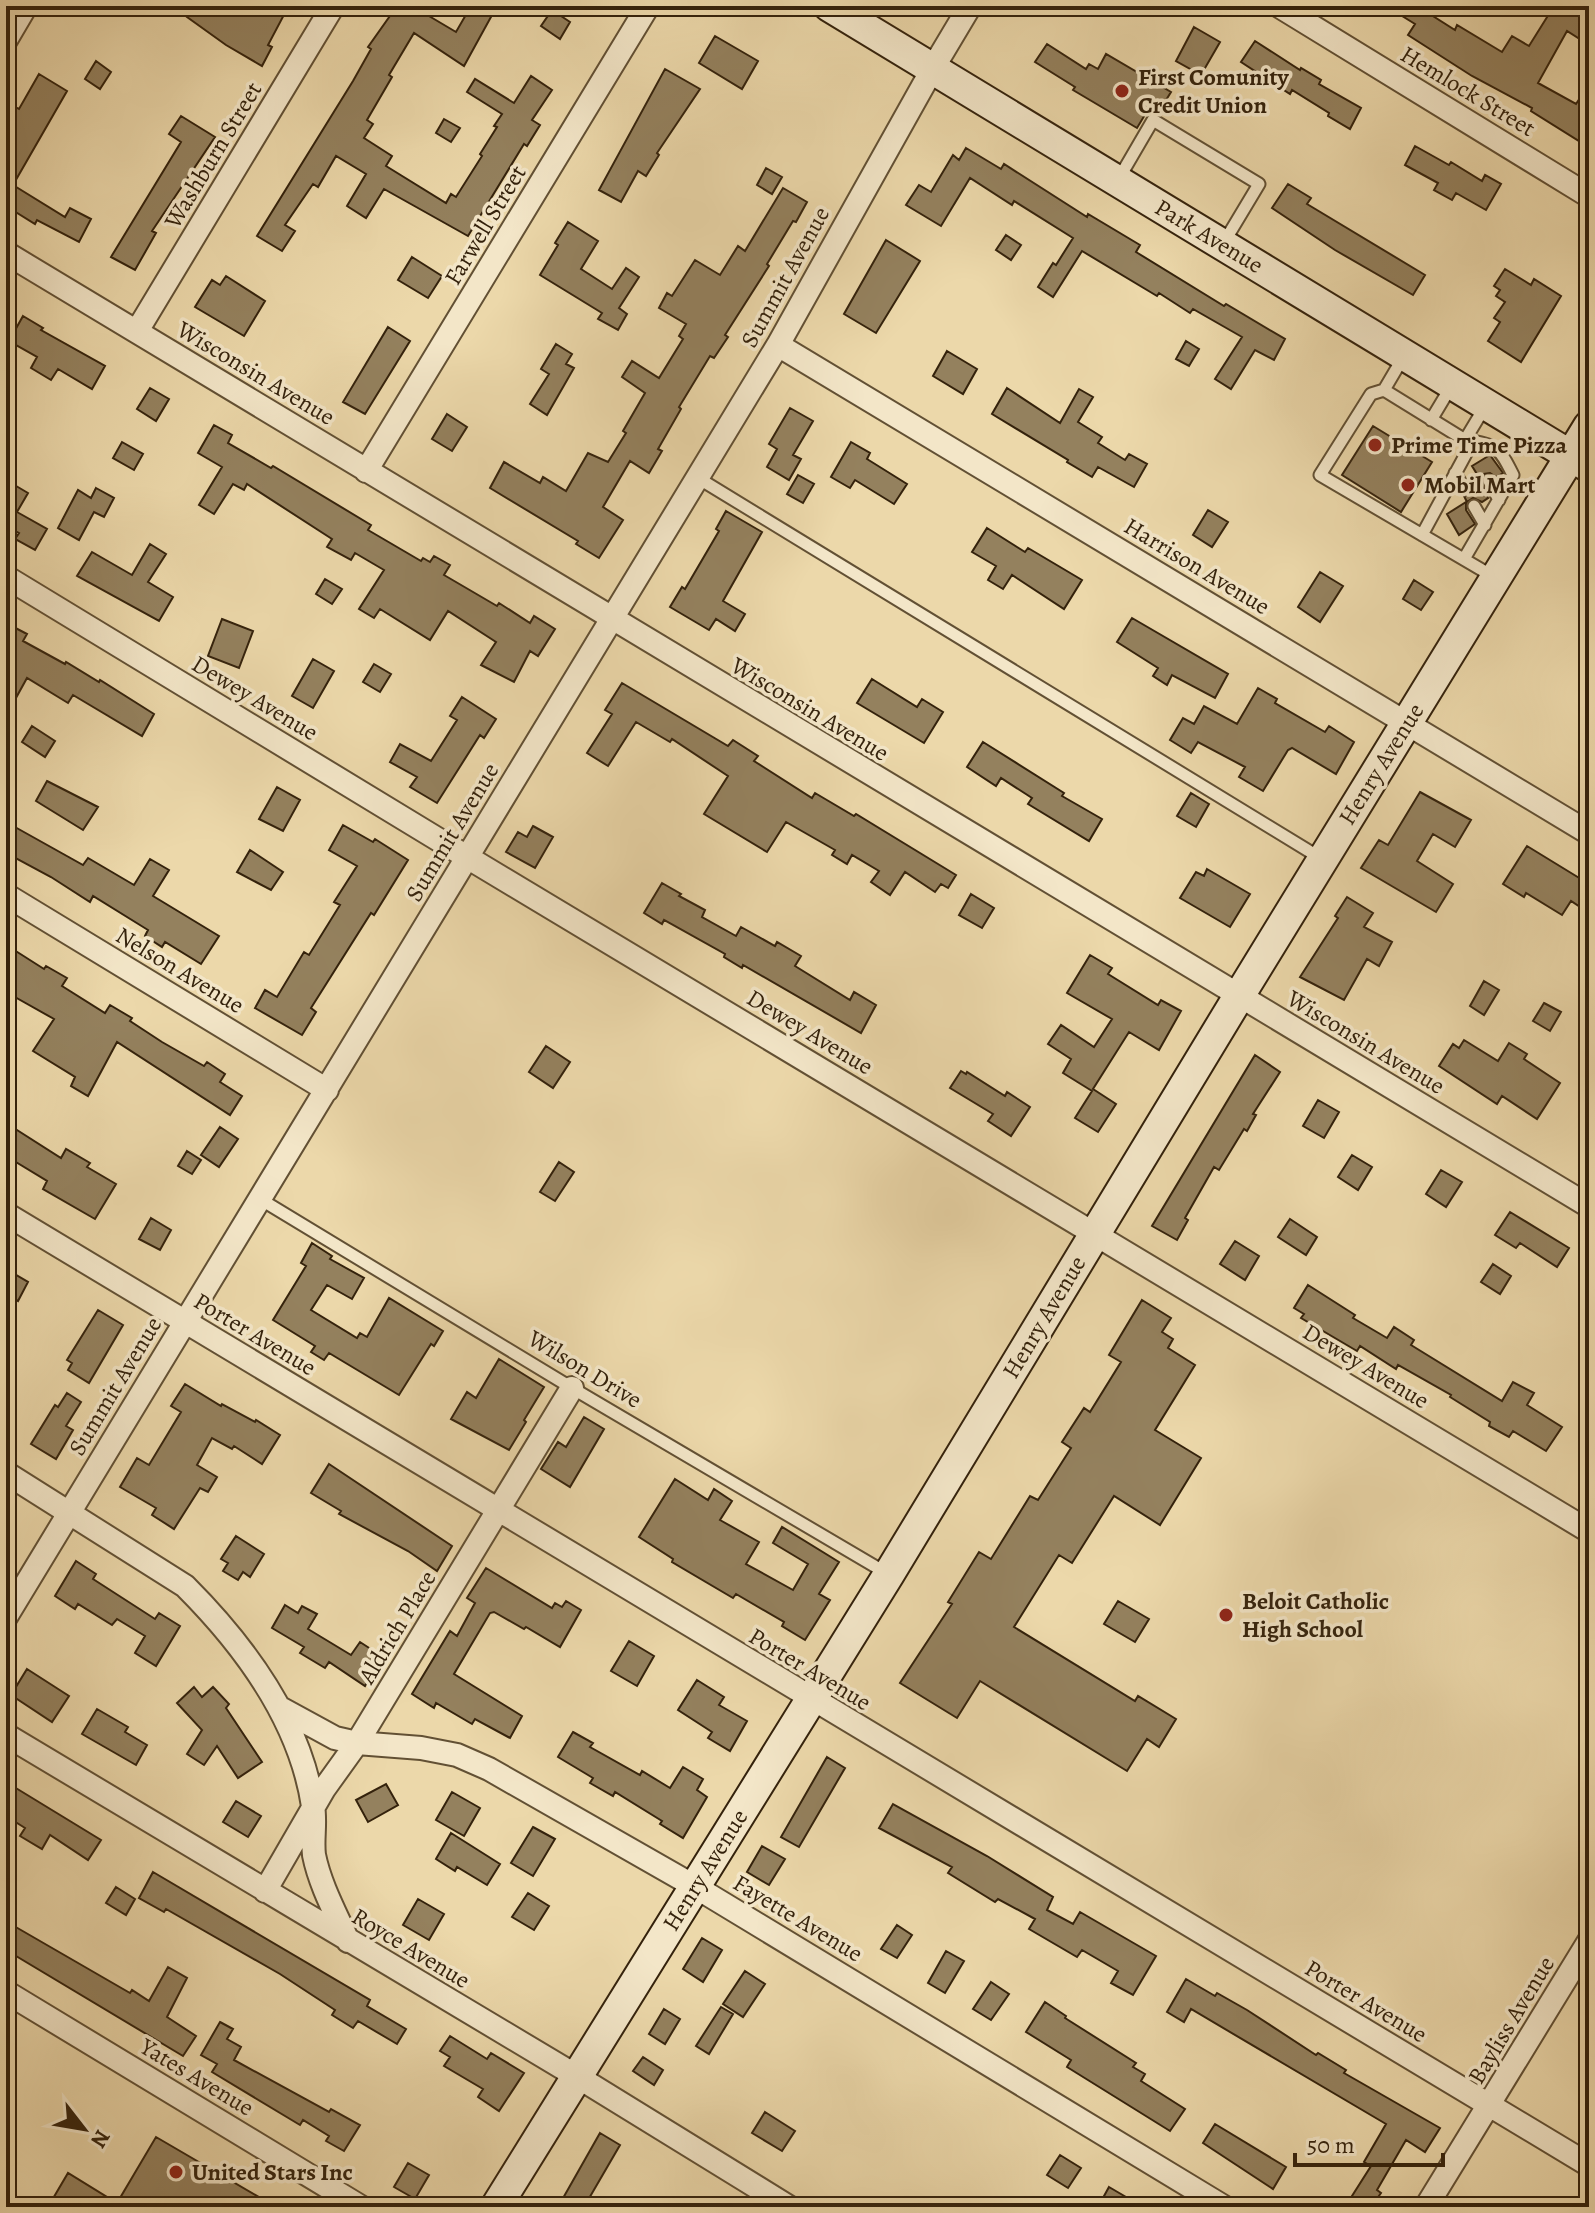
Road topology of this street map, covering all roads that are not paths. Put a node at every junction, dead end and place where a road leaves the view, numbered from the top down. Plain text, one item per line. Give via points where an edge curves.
1 (26, 6) edge
2 (333, 6) edge
3 (648, 6) edge
4 (829, 6) edge
5 (970, 6) edge
6 (1279, 6) edge
7 (6, 40) edge
8 (933, 68) junction
9 (1117, 180) junction
10 (1589, 196) edge
11 (1222, 244) junction
12 (6, 253) edge
13 (137, 331) junction
14 (778, 345) junction
15 (1405, 355) junction
16 (1452, 384) junction
17 (1384, 390) junction
18 (1486, 405) junction
19 (1431, 420) junction
20 (1589, 426) edge
21 (1467, 445) junction
22 (1478, 462) dead end
23 (1580, 462) edge
24 (366, 471) junction
25 (1455, 473) junction
26 (698, 478) junction
27 (1489, 481) dead end
28 (1464, 488) dead end
29 (1499, 500) junction
30 (1474, 506) dead end
31 (1485, 525) junction
32 (1422, 535) junction
33 (1464, 559) junction
34 (6, 577) edge
35 (1496, 578) junction
36 (612, 620) junction
37 (1407, 723) junction
38 (1589, 833) edge
39 (467, 857) junction
40 (1322, 859) junction
41 (9, 903) edge
42 (1239, 996) junction
43 (327, 1090) junction
44 (260, 1199) junction
45 (1589, 1206) edge
46 (6, 1214) edge
47 (1095, 1233) junction
48 (184, 1322) junction
49 (572, 1388) junction
50 (6, 1473) edge
51 (497, 1508) junction
52 (71, 1512) junction
53 (1589, 1531) edge
54 (889, 1574) junction
55 (6, 1617) edge
56 (811, 1700) junction
57 (280, 1708) junction
58 (6, 1735) edge
59 (357, 1743) junction
60 (313, 1807) junction
61 (694, 1886) junction
62 (265, 1891) junction
63 (348, 1941) junction
64 (1589, 1941) edge
65 (6, 1992) edge
66 (578, 2077) junction
67 (1489, 2105) junction
68 (1589, 2165) edge
69 (781, 2205) edge
70 (361, 2207) edge
71 (496, 2207) edge
72 (1224, 2207) edge
73 (1426, 2207) edge

1 - 7 street
2 - 13 street, Washburn Street
3 - 24 street, Farwell Street
4 - 8 street, Park Avenue
5 - 8 street, Summit Avenue
6 - 10 street, Hemlock Street
8 - 9 street, Park Avenue
8 - 14 street, Summit Avenue
9 - 11 street, Park Avenue
9 - 11 lane via 1153,120 1259,184
11 - 15 street, Park Avenue
12 - 13 street, Wisconsin Avenue
13 - 24 street, Wisconsin Avenue
14 - 26 street, Summit Avenue
14 - 37 street, Harrison Avenue
15 - 16 street, Park Avenue
15 - 17 lane
16 - 18 street, Park Avenue
16 - 19 lane
17 - 19 lane
17 - 32 lane via 1371,394 1320,475
18 - 21 lane
18 - 23 street, Park Avenue
19 - 21 lane
20 - 23 street, Henry Avenue
21 - 22 lane
21 - 25 lane
21 - 29 lane via 1490,444 1501,450 1513,475
23 - 35 street, Henry Avenue
24 - 36 street, Wisconsin Avenue
25 - 28 lane
25 - 32 lane
26 - 36 street, Summit Avenue
26 - 40 lane
27 - 29 lane
29 - 31 lane
30 - 31 lane
31 - 33 lane
32 - 33 lane
33 - 35 lane
34 - 39 street, Dewey Avenue
35 - 37 street, Henry Avenue
36 - 39 street, Summit Avenue
36 - 42 street, Wisconsin Avenue
37 - 38 street, Harrison Avenue
37 - 40 street, Henry Avenue
39 - 43 street, Summit Avenue
39 - 47 street, Dewey Avenue
40 - 42 street, Henry Avenue
41 - 43 street, Nelson Avenue
42 - 45 street, Wisconsin Avenue
42 - 47 street, Henry Avenue
43 - 44 street, Summit Avenue
44 - 48 street, Summit Avenue
44 - 49 lane, Wilson Drive
46 - 48 street, Porter Avenue
47 - 53 street, Dewey Avenue
47 - 54 street, Henry Avenue
48 - 51 street, Porter Avenue
48 - 52 street, Summit Avenue
49 - 51 street, Aldrich Place
49 - 54 lane, Wilson Drive
50 - 52 street, Fayette Avenue
51 - 56 street, Porter Avenue
51 - 59 street, Aldrich Place
52 - 55 street, Summit Avenue
52 - 57 street, Fayette Avenue via 185,1586 235,1643
54 - 56 street, Henry Avenue
56 - 61 street, Henry Avenue
56 - 67 street, Porter Avenue
57 - 59 street, Fayette Avenue via 335,1738
57 - 60 street, Fayette Avenue
58 - 62 street, Royce Avenue
59 - 60 street, Aldrich Place
59 - 61 street, Fayette Avenue via 457,1755
60 - 62 street, Aldrich Place
60 - 63 street, Fayette Avenue via 314,1854
61 - 66 street, Henry Avenue
61 - 72 street, Fayette Avenue
62 - 63 street, Royce Avenue
63 - 66 street, Royce Avenue
64 - 67 street, Bayliss Avenue
65 - 70 street, Yates Avenue
66 - 69 street, Royce Avenue
66 - 71 street, Henry Avenue
67 - 68 street, Porter Avenue
67 - 73 street, Bayliss Avenue

